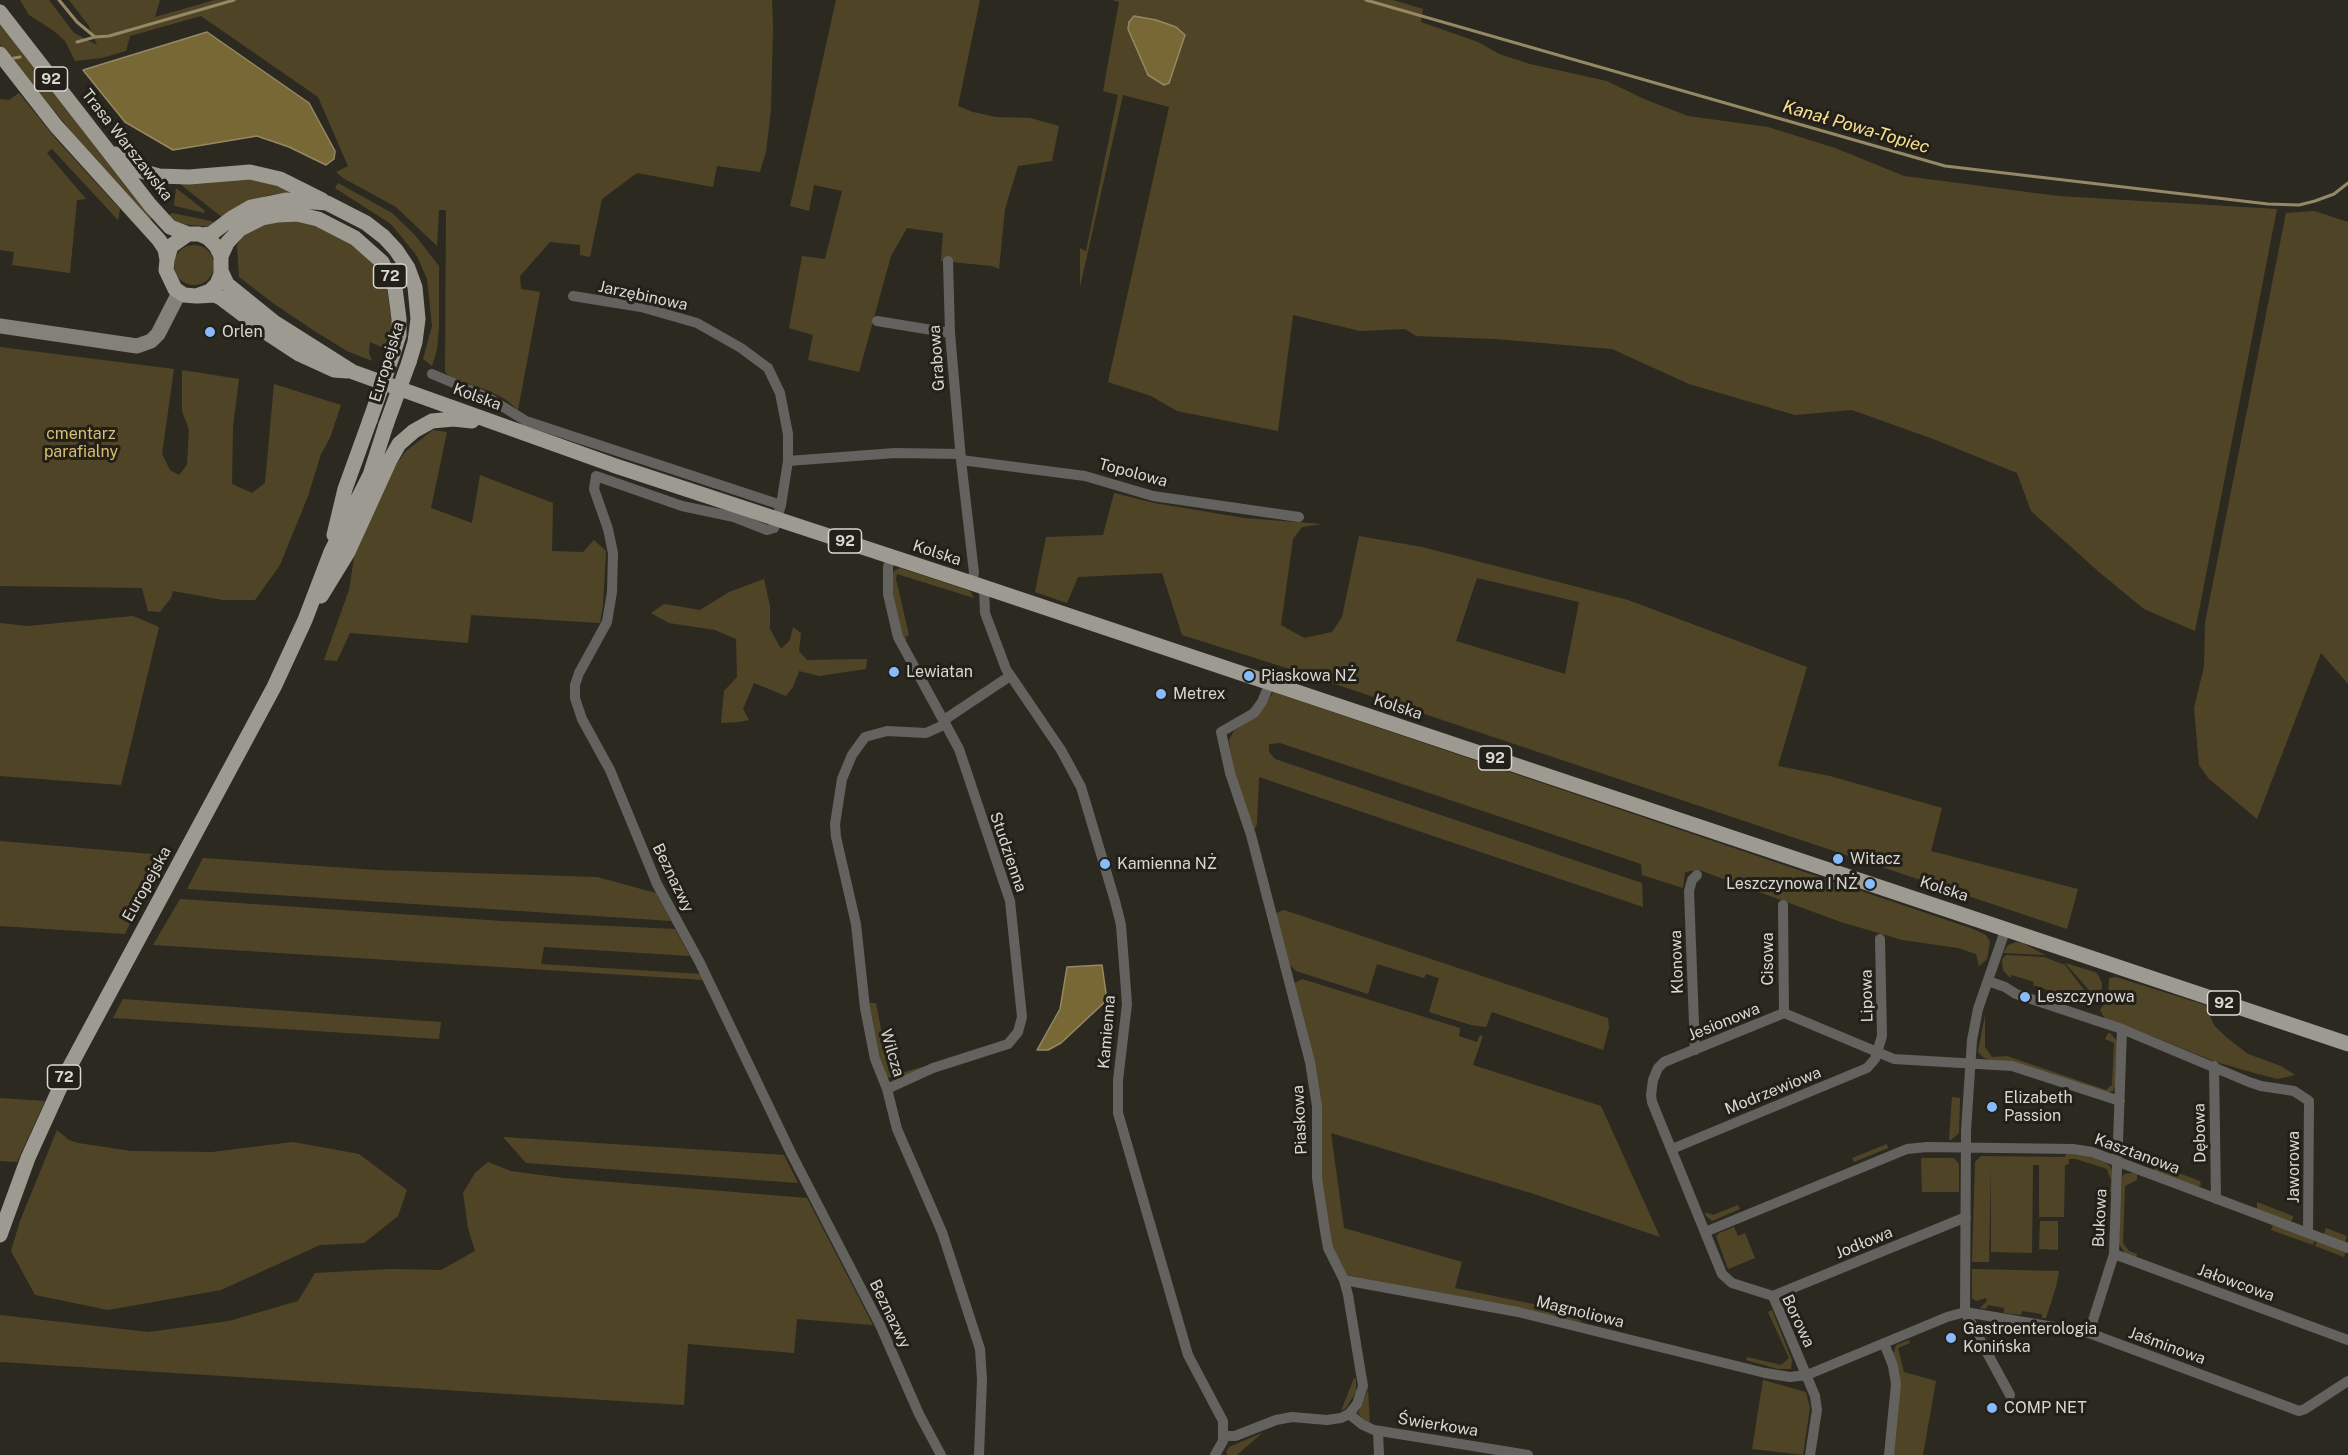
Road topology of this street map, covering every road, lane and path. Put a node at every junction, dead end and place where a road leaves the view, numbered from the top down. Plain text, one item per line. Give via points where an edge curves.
1 (0, 12) edge
2 (0, 54) edge
3 (103, 145) junction
4 (327, 203) junction
5 (195, 235) junction
6 (166, 260) junction
7 (948, 261) dead end
8 (221, 263) junction
9 (179, 293) junction
10 (196, 296) junction
11 (573, 296) dead end
12 (877, 321) dead end
13 (0, 326) edge
14 (950, 333) junction
15 (353, 372) junction
16 (432, 374) dead end
17 (499, 424) junction
18 (960, 457) junction
19 (788, 461) junction
20 (779, 511) junction
21 (1299, 517) dead end
22 (331, 552) junction
23 (890, 556) junction
24 (978, 585) junction
25 (301, 628) junction
26 (1010, 676) junction
27 (1269, 683) junction
28 (945, 722) junction
29 (1697, 875) dead end
30 (1783, 904) dead end
31 (2006, 928) junction
32 (1880, 939) dead end
33 (1988, 981) junction
34 (1784, 1013) junction
35 (2122, 1029) junction
36 (2348, 1044) edge
37 (1695, 1050) junction
38 (1878, 1051) junction
39 (1970, 1065) junction
40 (2214, 1066) junction
41 (887, 1089) junction
42 (2120, 1101) junction
43 (1966, 1148) junction
44 (1672, 1149) junction
45 (2118, 1162) junction
46 (2216, 1199) junction
47 (1966, 1217) junction
48 (1705, 1232) junction
49 (2307, 1233) junction
50 (0, 1235) edge
51 (2348, 1248) edge
52 (2114, 1254) junction
53 (1344, 1280) junction
54 (1773, 1296) junction
55 (1965, 1312) junction
56 (2089, 1333) junction
57 (2348, 1340) edge
58 (1884, 1343) junction
59 (1807, 1375) junction
60 (2348, 1381) edge
61 (2010, 1395) dead end
62 (1349, 1414) junction
63 (1378, 1431) junction
64 (1224, 1436) junction
65 (1217, 1454) edge
66 (941, 1455) edge
67 (979, 1455) edge
68 (1379, 1455) edge
69 (1528, 1455) edge
70 (1810, 1455) edge
71 (1889, 1455) edge

1 - 3 main road, Trasa Warszawska / 92
2 - 6 main road, Trasa Warszawska / 92 via 56,126 159,240
3 - 4 main road via 135,167 159,176 250,172 279,179
3 - 5 main road, Trasa Warszawska / 92 via 165,222 177,232
4 - 5 main road, Europejska / 72 via 286,200 258,205 211,234
4 - 22 main road, Europejska / 72, bridge via 375,229 396,250 415,287 418,319 409,362 370,475
5 - 6 main road via 171,246
5 - 8 main road, 92 via 215,243
6 - 9 main road, 92 via 168,277
7 - 14 street, Grabowa
8 - 10 main road via 215,286
8 - 15 main road, 92 via 227,284 274,322
8 - 22 main road, Europejska / 72, bridge via 227,243 240,229 262,218 297,214 318,219 355,238 382,262 395,288 399,336 345,489
9 - 10 main road, 92
9 - 13 street via 161,330 151,340 133,345
10 - 15 main road, 92 via 218,296 298,354 334,370
11 - 19 street, Jarzębinowa via 697,323 768,368 780,393 788,434
12 - 14 street
14 - 18 street, Grabowa
15 - 17 main road, Kolska / 92
16 - 20 street via 489,398 526,421
17 - 20 main road, Kolska / 92 via 613,465
17 - 25 main road, 72 via 441,420 424,425 406,438 390,460 348,552
18 - 19 street, Topolowa via 894,453
18 - 21 street, Topolowa via 1085,476 1153,496
18 - 24 street
19 - 20 street
20 - 23 main road, Kolska / 92
20 - 66 street, Beznazwy via 774,528 767,530 596,476 594,489 614,553 612,592 608,622 579,673 575,698 657,884 700,963
22 - 25 main road, Europejska / 72
23 - 24 main road, Kolska / 92
23 - 28 street, Studzienna via 888,594 897,637
24 - 26 street, Kamienna
24 - 27 main road, Kolska / 92
25 - 50 main road, Europejska / 72 via 250,734 68,1070 28,1158
26 - 28 street, Wilcza
26 - 64 street, Kamienna via 1078,779 1111,884 1121,926 1127,1005 1118,1080 1119,1119 1186,1347 1222,1418
27 - 31 main road, Kolska / 92
27 - 53 street, Piaskowa via 1254,713 1221,732 1312,1072 1323,1221 1328,1248
28 - 41 street, Wilcza via 926,733 887,731 865,737 842,779 835,813 836,837 856,924 869,1031
28 - 41 street, Studzienna via 958,749 1010,901 1021,1025 1008,1044 933,1068
29 - 37 street, Klonowa via 1689,891
30 - 34 street, Cisowa
31 - 33 street
31 - 36 main road, Kolska / 92
32 - 38 street, Lipowa via 1882,1036
33 - 35 street
33 - 39 street via 1974,1026
34 - 37 street, Jesionowa
34 - 38 street, Jesionowa
35 - 40 street
35 - 42 street, Bukowa
37 - 44 street, Jesionowa via 1661,1065 1651,1088 1652,1102
38 - 39 street, Jesionowa via 1894,1059
38 - 44 street, Modrzewiowa via 1864,1070
39 - 42 street via 2019,1068
39 - 43 street
40 - 46 street, Dębowa
40 - 49 street, Jaworowa via 2261,1086 2294,1091 2308,1101
41 - 67 street, Wilcza via 897,1129 942,1232 980,1349
42 - 45 street, Bukowa
43 - 45 street, Kasztanowa via 2083,1150
43 - 47 street
43 - 48 street, Kasztanowa via 1896,1152
44 - 48 street, Jesionowa
45 - 46 street, Kasztanowa
45 - 52 street, Bukowa
46 - 49 street, Kasztanowa
47 - 54 street, Jodłowa
47 - 55 street
48 - 54 street, Borowa via 1725,1278
49 - 51 street, Kasztanowa
52 - 56 street, Bukowa
52 - 57 street, Jałowcowa
53 - 59 street, Magnoliowa via 1518,1312 1771,1375
53 - 62 street, Piaskowa via 1363,1383 1359,1401
54 - 59 street, Borowa
55 - 56 street, Jaśminowa
55 - 58 street
55 - 61 street
56 - 60 street, Jaśminowa via 2299,1411
58 - 59 street
58 - 71 street via 1896,1384
59 - 70 street, Borowa via 1816,1410
62 - 63 street, Świerkowa
62 - 64 street via 1332,1420 1284,1418 1235,1436
63 - 68 street
63 - 69 street, Świerkowa
64 - 65 street

